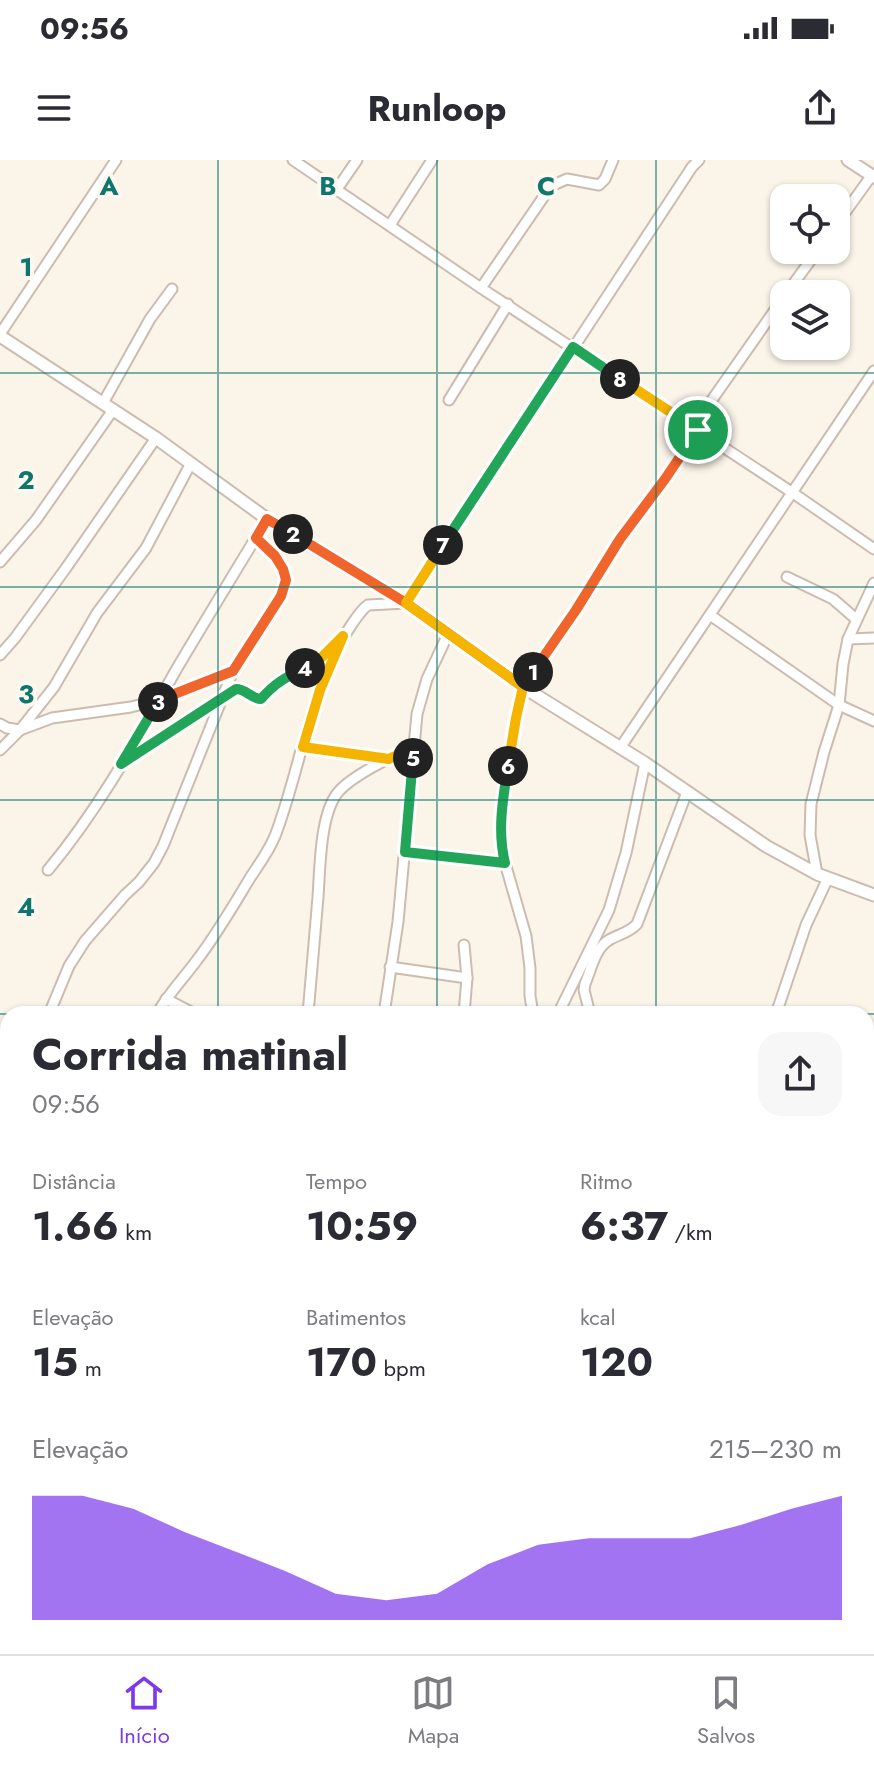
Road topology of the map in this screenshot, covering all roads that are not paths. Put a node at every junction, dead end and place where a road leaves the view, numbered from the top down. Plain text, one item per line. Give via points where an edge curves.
1 (116, 160) edge
2 (293, 160) edge
3 (357, 160) edge
4 (432, 160) edge
5 (613, 160) edge
6 (699, 160) edge
7 (848, 160) edge
8 (873, 176) edge
9 (337, 189) junction
10 (850, 206) edge
11 (390, 225) junction
12 (481, 288) junction
13 (172, 289) dead end
14 (508, 304) junction
15 (770, 318) edge
16 (0, 335) edge
17 (573, 347) junction
18 (874, 371) edge
19 (449, 400) dead end
20 (108, 406) junction
21 (696, 429) junction
22 (156, 438) junction
23 (191, 463) junction
24 (793, 493) junction
25 (267, 519) junction
26 (256, 538) junction
27 (874, 549) edge
28 (0, 562) edge
29 (787, 577) dead end
30 (874, 583) edge
31 (406, 603) junction
32 (710, 615) junction
33 (856, 619) junction
34 (448, 634) junction
35 (343, 636) junction
36 (874, 638) edge
37 (848, 639) junction
38 (0, 655) edge
39 (233, 671) junction
40 (523, 687) junction
41 (225, 695) junction
42 (159, 700) junction
43 (839, 705) junction
44 (874, 721) edge
45 (0, 724) edge
46 (20, 730) junction
47 (303, 747) junction
48 (414, 747) junction
49 (620, 748) junction
50 (0, 750) edge
51 (389, 759) junction
52 (645, 763) junction
53 (121, 764) junction
54 (687, 792) junction
55 (405, 852) junction
56 (505, 863) junction
57 (48, 870) dead end
58 (822, 876) junction
59 (874, 895) edge
60 (464, 945) dead end
61 (390, 967) junction
62 (467, 978) junction
63 (166, 999) junction
64 (52, 1006) edge
65 (162, 1006) edge
66 (180, 1006) edge
67 (309, 1006) edge
68 (385, 1006) edge
69 (465, 1006) edge
70 (532, 1006) edge
71 (562, 1006) edge
72 (588, 1006) edge
73 (779, 1006) edge

1 - 16 street
2 - 9 street
3 - 9 street
4 - 11 street
5 - 12 street via 599,185 567,179 551,186
6 - 17 street
7 - 8 street
8 - 10 street
9 - 11 street
11 - 12 street
12 - 14 street
13 - 20 street via 150,319
14 - 17 street
14 - 19 street
15 - 21 street
16 - 20 street
17 - 21 street
17 - 31 street
18 - 24 street
20 - 22 street
20 - 28 street via 36,520
21 - 24 street
21 - 40 street
22 - 23 street
22 - 38 street
23 - 25 street
23 - 46 street via 146,548
24 - 27 street
24 - 32 street
25 - 26 street
25 - 31 street
26 - 39 street via 275,556 286,580
26 - 42 street
29 - 33 street via 833,599
30 - 33 street
31 - 34 street
31 - 35 street via 368,605
32 - 43 street
32 - 49 street
33 - 37 street
34 - 40 street
34 - 48 street via 427,679
35 - 41 street via 312,664 279,680 261,699 240,689
35 - 47 street
36 - 37 street
37 - 43 street
39 - 41 street
39 - 42 street
40 - 49 street
40 - 56 street via 503,795
41 - 53 street
41 - 64 street via 159,855 85,941
42 - 46 street via 52,718
42 - 53 street
43 - 44 street
43 - 58 street via 811,804 810,835
45 - 46 street
46 - 50 street
47 - 51 street
47 - 63 street via 268,850 226,921
48 - 51 street
48 - 55 street
49 - 52 street
51 - 67 street via 342,787 325,822
52 - 54 street
52 - 71 street via 609,910
53 - 57 street
54 - 58 street via 766,846
54 - 72 street via 637,924 600,947 585,984
55 - 56 street
55 - 61 street
56 - 70 street via 526,936
58 - 59 street
58 - 73 street
60 - 62 street
61 - 62 street
61 - 68 street
62 - 69 street
63 - 65 street
63 - 66 street

